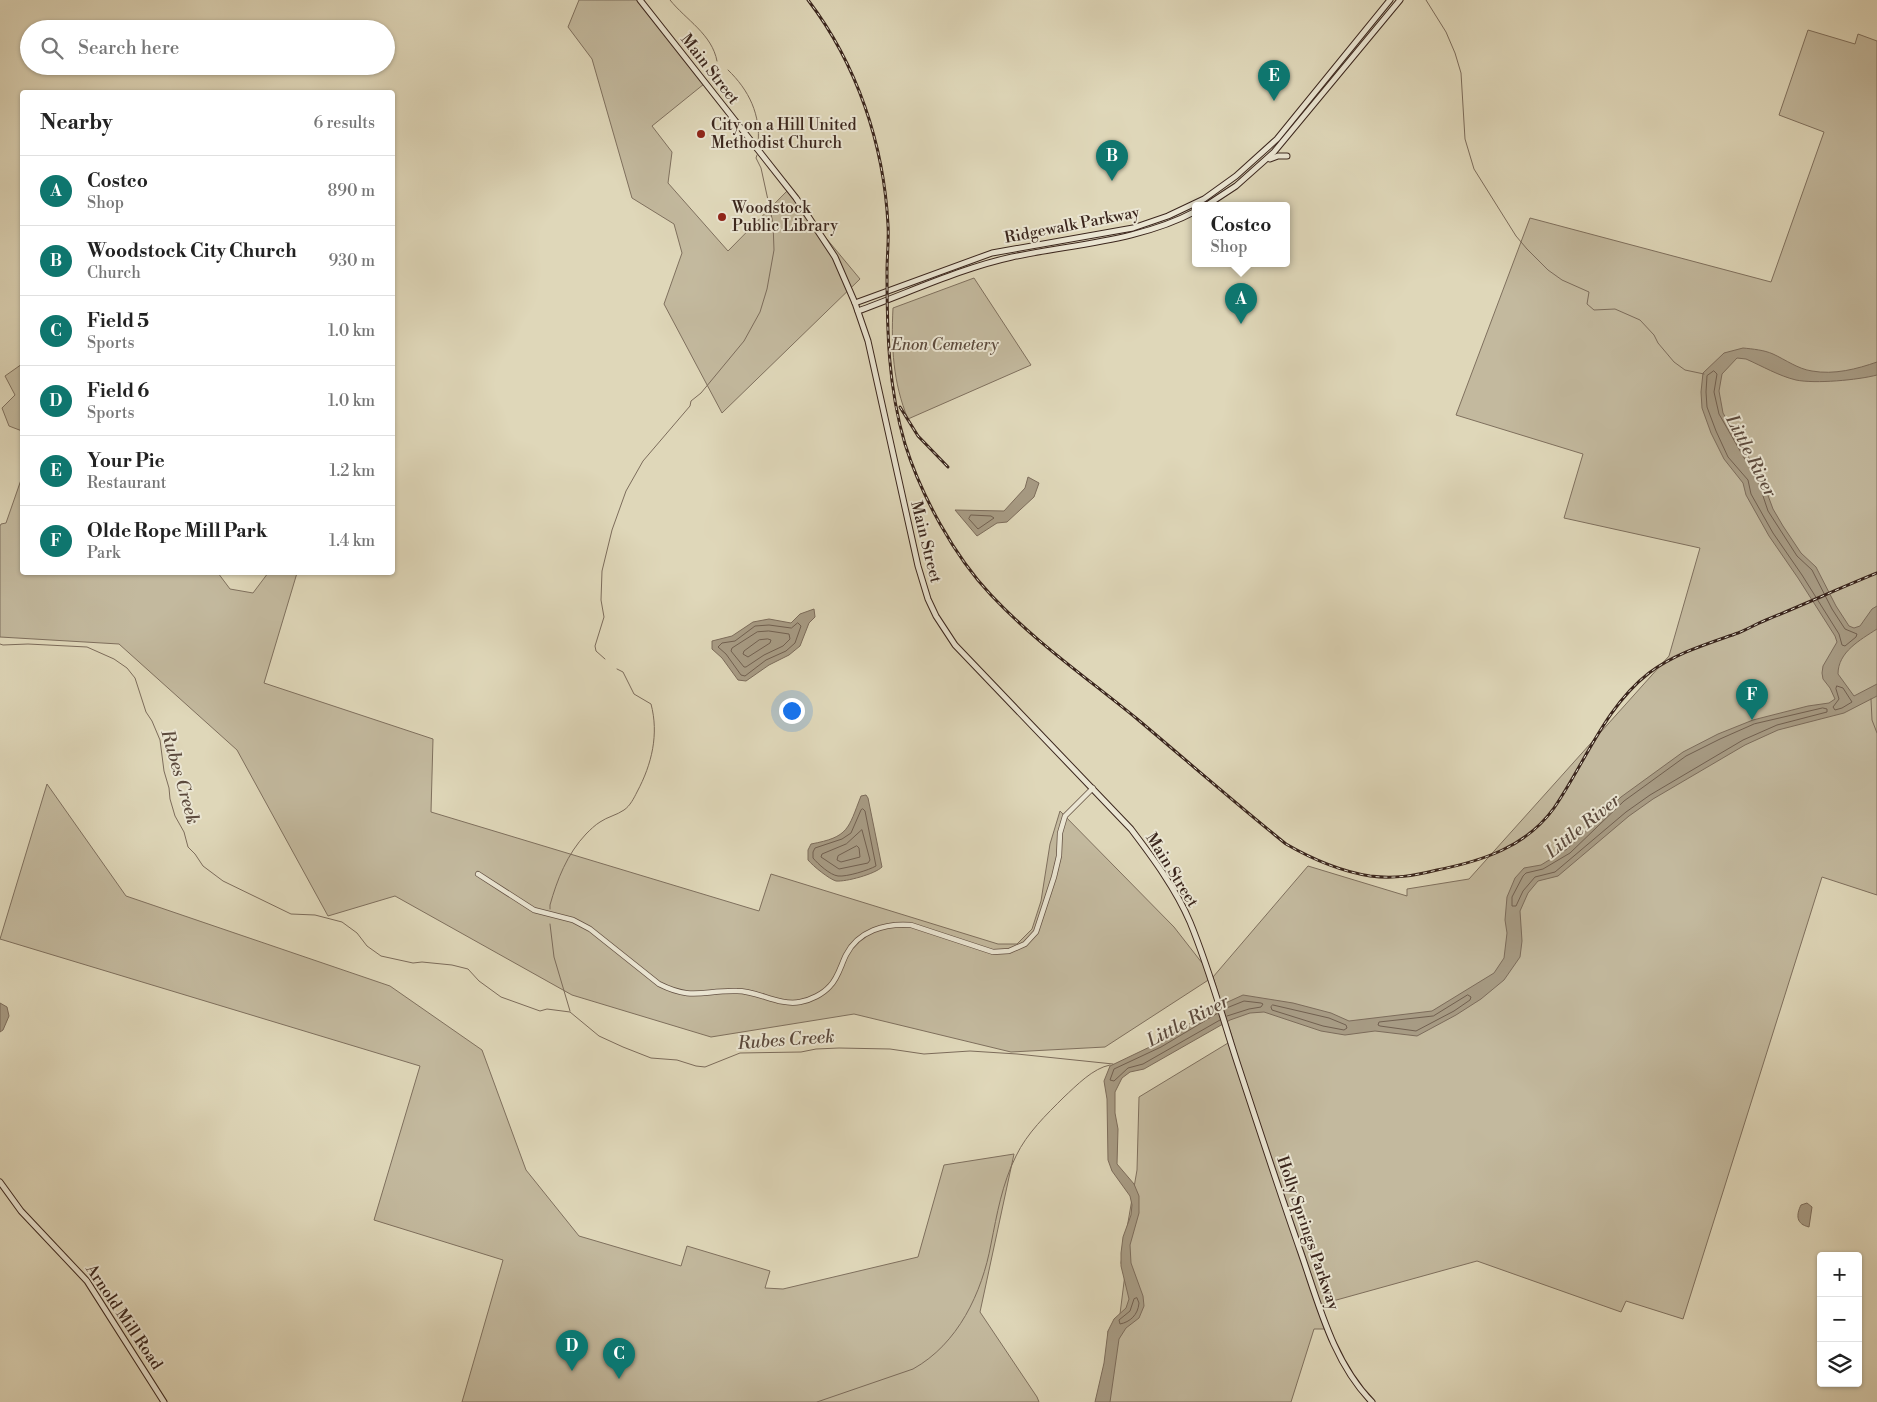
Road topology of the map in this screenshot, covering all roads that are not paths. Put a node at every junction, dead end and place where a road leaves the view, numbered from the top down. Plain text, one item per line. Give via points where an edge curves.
1 (640, 0) edge
2 (1390, 0) edge
3 (1400, 0) edge
4 (1287, 156) dead end
5 (1267, 160) junction
6 (1198, 202) edge
7 (1212, 202) edge
8 (1192, 205) edge
9 (1192, 213) edge
10 (855, 303) junction
11 (858, 311) junction
12 (1093, 788) junction
13 (478, 874) dead end
14 (1238, 1063) joint
15 (0, 1182) edge
16 (164, 1402) edge
17 (1372, 1402) edge

1 - 10 main road, Main Street via 811,220 835,258
2 - 6 main road, Ridgewalk Parkway via 1276,139 1236,176
3 - 5 main road
4 - 5 main road
5 - 7 main road
8 - 10 main road, Ridgewalk Parkway via 1133,228 992,253
9 - 11 main road, Ridgewalk Parkway via 1136,234 994,261
10 - 11 main road, Main Street
11 - 12 main road, Main Street via 873,362 918,566 936,616 963,655
12 - 13 street via 1065,816 1054,877 1036,932 1025,944 1009,951 993,952 911,925 885,926 868,932 856,942 830,986 801,1002 786,1002 740,991 693,995 670,990 582,924 534,910
12 - 14 main road, Main Street via 1131,829 1161,871 1189,921
14 - 17 main road, Holly Springs Parkway via 1336,1349 1353,1379
15 - 16 main road, Arnold Mill Road via 21,1211 87,1281

